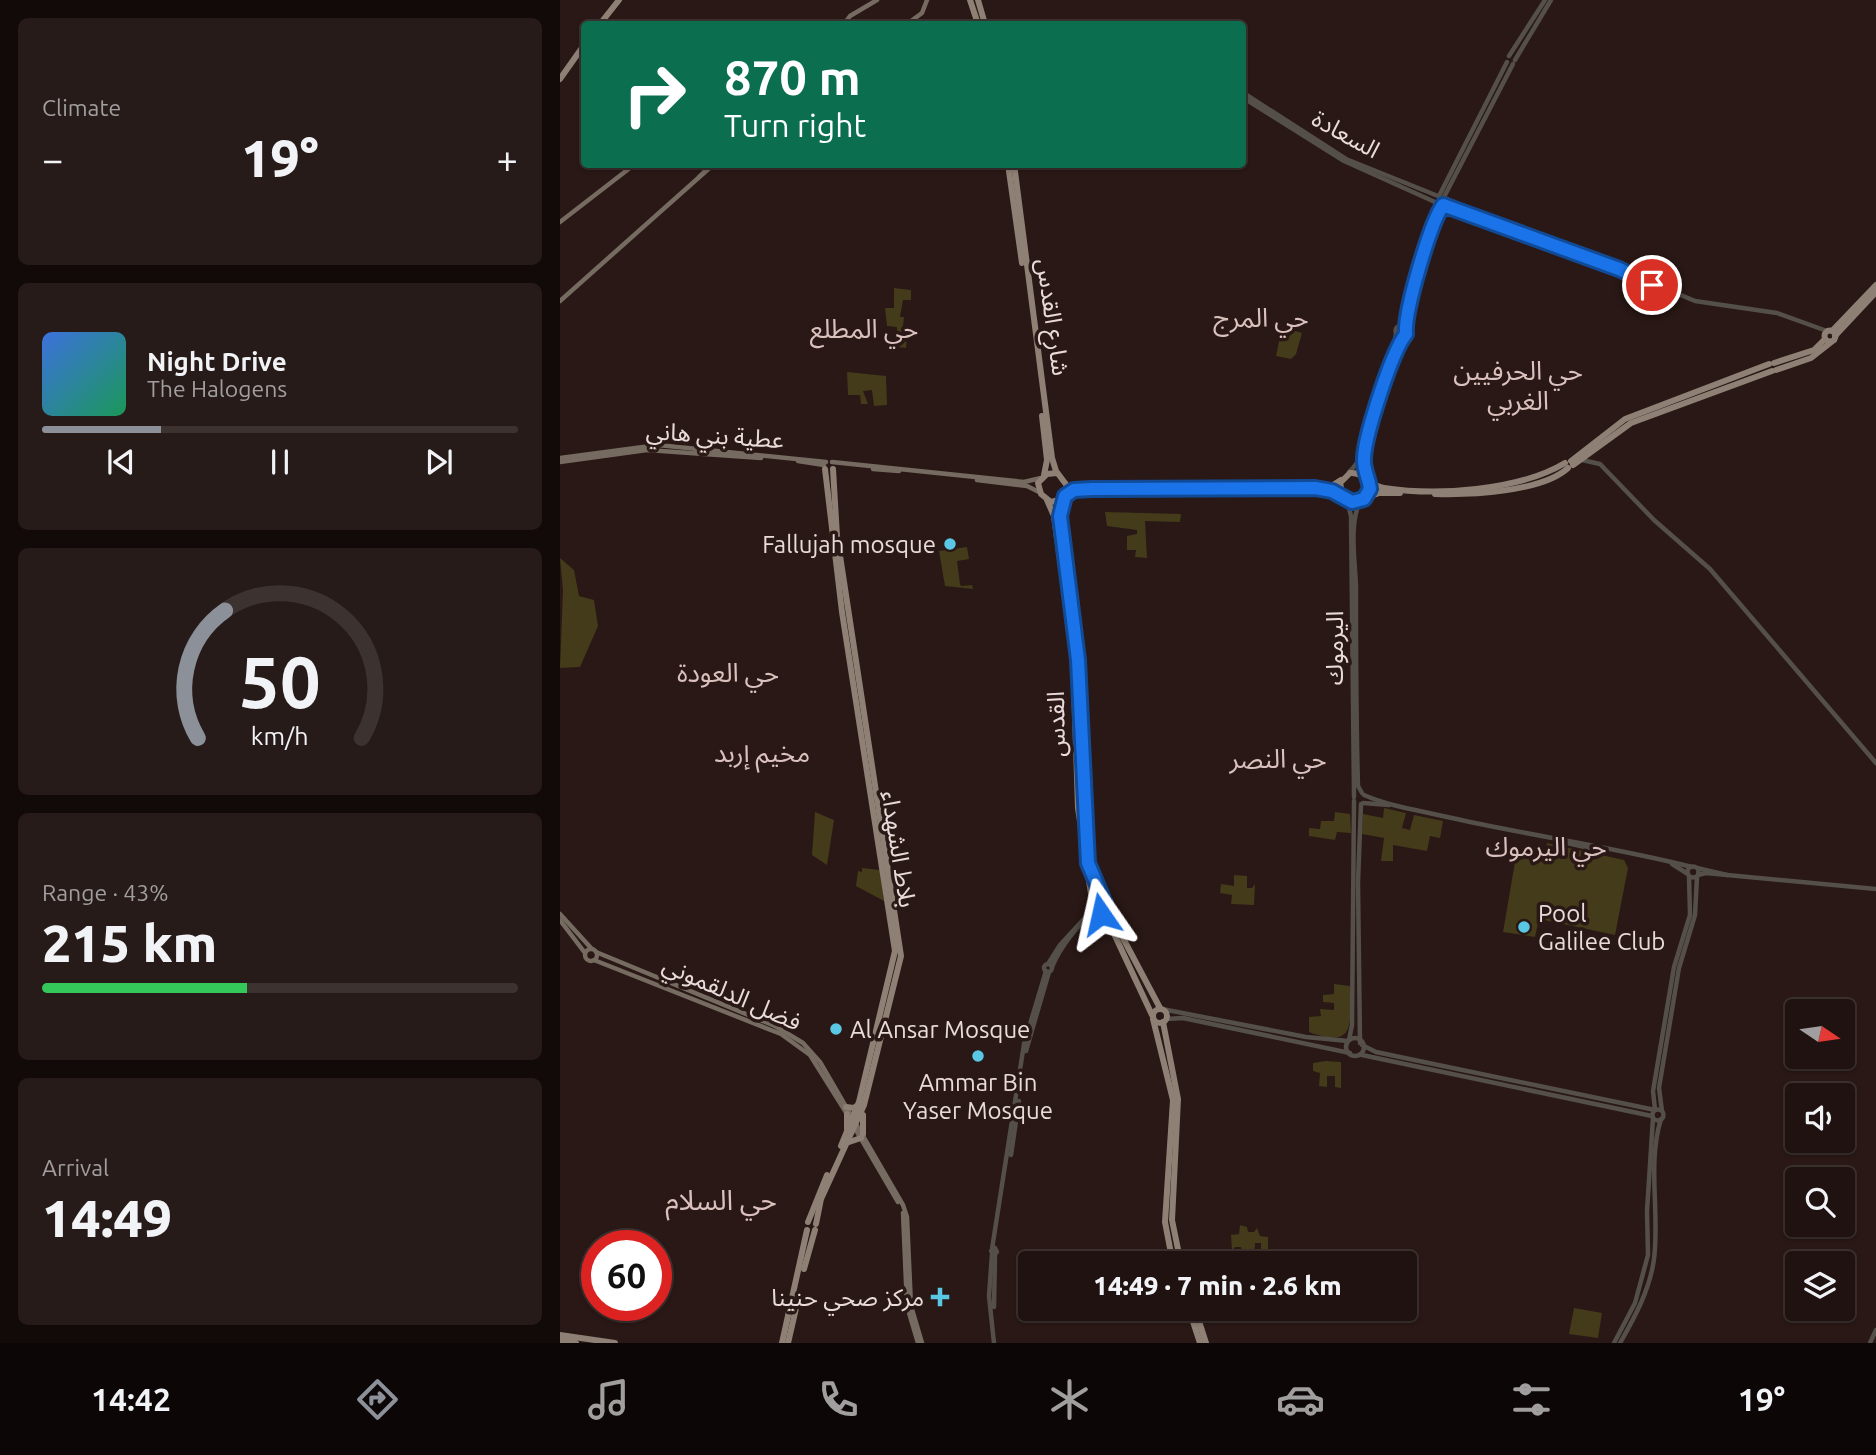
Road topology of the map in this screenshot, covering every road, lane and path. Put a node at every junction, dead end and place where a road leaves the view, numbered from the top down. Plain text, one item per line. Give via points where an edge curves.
1 (617, 0) edge
2 (877, 0) edge
3 (927, 0) edge
4 (971, 0) edge
5 (978, 0) edge
6 (1545, 0) edge
7 (1551, 0) edge
8 (600, 21) edge
9 (846, 21) edge
10 (911, 21) edge
11 (977, 21) edge
12 (984, 21) edge
13 (581, 46) edge
14 (581, 47) edge
15 (1511, 61) junction
16 (560, 71) edge
17 (560, 79) edge
18 (1246, 97) edge
19 (630, 168) edge
20 (709, 168) edge
21 (1009, 168) edge
22 (1014, 168) edge
23 (1440, 200) junction
24 (560, 222) edge
25 (1876, 285) edge
26 (1876, 292) edge
27 (560, 301) edge
28 (1402, 326) junction
29 (1396, 334) junction
30 (1829, 335) junction
31 (1403, 336) junction
32 (1391, 364) junction
33 (1773, 367) junction
34 (1601, 443) junction
35 (1365, 448) junction
36 (560, 460) edge
37 (1580, 460) junction
38 (1569, 464) junction
39 (1600, 464) junction
40 (829, 466) junction
41 (1552, 469) junction
42 (1057, 473) junction
43 (1042, 477) junction
44 (1344, 477) junction
45 (1366, 478) junction
46 (1555, 479) junction
47 (1065, 481) junction
48 (1039, 492) junction
49 (1064, 498) junction
50 (1345, 499) junction
51 (1047, 500) junction
52 (1362, 500) junction
53 (1876, 763) edge
54 (1363, 794) junction
55 (1354, 799) junction
56 (1362, 804) junction
57 (1398, 806) junction
58 (1671, 863) junction
59 (1694, 867) junction
60 (1688, 875) junction
61 (1728, 875) junction
62 (1697, 876) junction
63 (1876, 889) edge
64 (1106, 906) junction
65 (1096, 911) junction
66 (560, 914) edge
67 (560, 920) edge
68 (591, 948) junction
69 (596, 952) junction
70 (585, 953) junction
71 (594, 960) junction
72 (1161, 1008) junction
73 (1153, 1017) junction
74 (1165, 1021) junction
75 (1348, 1041) junction
76 (1361, 1044) junction
77 (1350, 1053) junction
78 (1362, 1055) junction
79 (862, 1103) junction
80 (1623, 1107) junction
81 (846, 1110) junction
82 (1662, 1111) junction
83 (1654, 1114) junction
84 (1661, 1119) junction
85 (855, 1124) junction
86 (862, 1136) junction
87 (846, 1142) junction
88 (811, 1227) junction
89 (1170, 1251) edge
90 (1180, 1251) edge
91 (1193, 1321) edge
92 (1199, 1321) edge
93 (1876, 1330) edge
94 (560, 1338) edge
95 (576, 1343) edge
96 (615, 1343) edge
97 (782, 1343) edge
98 (788, 1343) edge
99 (920, 1343) edge
100 (996, 1343) edge
101 (1200, 1343) edge
102 (1206, 1343) edge
103 (1614, 1343) edge
104 (1620, 1343) edge
105 (1870, 1343) edge

1 - 8 main road
2 - 9 main road
3 - 10 main road via 922,13
4 - 11 main road
5 - 12 main road
6 - 15 street
7 - 15 street
13 - 16 main road
14 - 17 main road
15 - 23 street
18 - 23 street, السعادة via 1341,156
19 - 24 main road
20 - 27 main road
21 - 43 main road via 1040,397 1047,463
22 - 42 main road, شارع القدس
23 - 28 street
23 - 30 street, السعادة via 1620,266 1704,303 1777,313
25 - 30 main road
26 - 30 main road
28 - 29 street
28 - 31 street
29 - 31 street
29 - 32 street
30 - 33 main road via 1814,350
31 - 32 street
32 - 35 street
33 - 34 main road via 1641,419
33 - 38 main road via 1625,419
34 - 37 main road
34 - 39 street via 1596,453
35 - 44 street via 1359,463
35 - 45 street
36 - 40 main road, عطية بني هاني via 658,445
37 - 38 main road
37 - 39 street
38 - 41 main road
38 - 46 main road
39 - 53 street via 1710,569
40 - 43 main road, عطية بني هاني via 1024,482
40 - 48 main road via 996,482
40 - 79 main road, بلاط الشهداء via 842,612 895,951
41 - 45 main road via 1463,490 1384,488
41 - 46 main road via 1549,476
42 - 43 main road
42 - 47 main road
43 - 48 main road
44 - 45 main road via 1355,472
44 - 47 main road via 1329,485 1092,486
44 - 50 main road via 1340,488
45 - 52 main road via 1370,489
46 - 52 main road via 1474,493 1385,493
47 - 49 main road
48 - 51 main road
49 - 50 main road via 1082,489 1315,488
49 - 51 main road
49 - 64 main road, القدس via 1060,516 1079,667 1086,843 1091,874
50 - 52 main road
50 - 55 street, اليرموك via 1352,516
51 - 65 main road, القدس via 1054,516 1073,653 1079,814
52 - 54 street, اليرموك via 1356,519 1355,557 1358,786
54 - 55 street
54 - 56 street, اليرموك
54 - 57 street
55 - 56 street
55 - 75 street, اليرموك via 1352,1025
56 - 57 street
56 - 76 street via 1358,882
57 - 58 street
58 - 59 street
58 - 60 street
59 - 60 street
59 - 61 street
59 - 62 street
60 - 62 street
60 - 83 street via 1691,909 1672,974 1653,1091
61 - 62 street
61 - 63 street
62 - 82 street via 1695,915 1679,968 1658,1093
64 - 65 main road
64 - 65 main road via 1100,901
64 - 72 main road, القدس
65 - 73 main road, القدس via 1109,923
65 - 100 street via 1049,969 1024,1044 994,1251
66 - 68 main road
67 - 70 main road, فضل الدلقموني
68 - 69 main road, فضل الدلقموني
68 - 70 main road
69 - 71 main road
69 - 81 main road, فضل الدلقموني via 794,1037 811,1050
70 - 71 main road, فضل الدلقموني via 587,960
71 - 81 main road, فضل الدلقموني via 782,1034 810,1055
72 - 73 main road
72 - 74 main road, القدس via 1167,1014
72 - 75 street
73 - 74 main road
73 - 89 main road, القدس via 1172,1093 1165,1223
74 - 77 street via 1183,1018
74 - 90 main road via 1178,1099 1172,1226
75 - 76 street via 1356,1039
75 - 77 street
76 - 78 street
76 - 80 street via 1376,1052
77 - 78 street
78 - 80 street
79 - 81 main road
79 - 85 main road, بلاط الشهداء
79 - 86 main road
80 - 83 street
81 - 85 main road, فضل الدلقموني
81 - 87 main road
82 - 83 street
82 - 84 street
83 - 84 street
83 - 103 street via 1648,1255 1635,1303
84 - 104 street via 1653,1199 1653,1263 1639,1308
85 - 86 main road, فضل الدلقموني
85 - 87 main road, بلاط الشهداء
86 - 87 main road
86 - 99 main road, فضل الدلقموني via 902,1211 907,1306
87 - 88 main road, بلاط الشهداء via 816,1196
88 - 97 main road, بلاط الشهداء
88 - 98 main road, بلاط الشهداء
91 - 101 main road
92 - 102 main road
93 - 105 street
94 - 95 main road
94 - 96 main road

